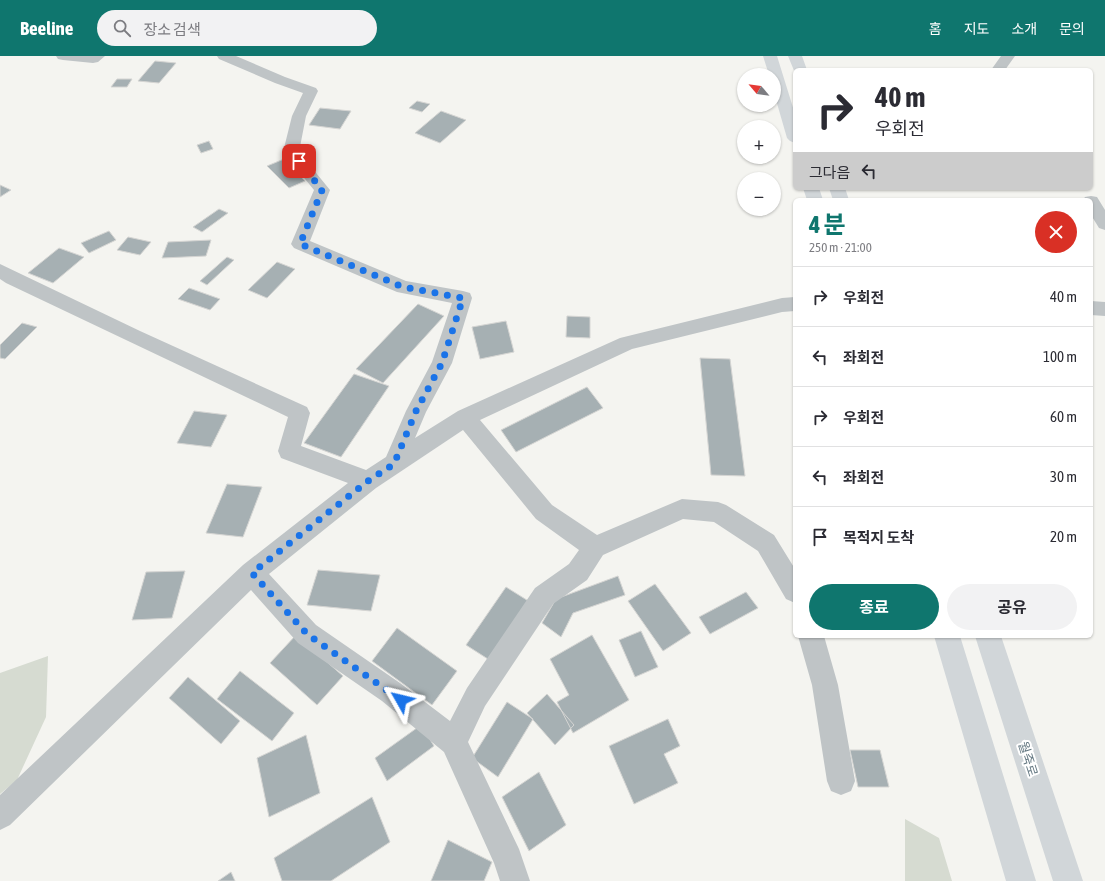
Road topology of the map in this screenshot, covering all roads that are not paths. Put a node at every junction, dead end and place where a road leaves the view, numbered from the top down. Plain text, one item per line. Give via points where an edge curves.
1 (63, 56) edge
2 (98, 56) edge
3 (224, 56) edge
4 (770, 56) edge
5 (795, 56) edge
6 (1008, 56) edge
7 (799, 68) edge
8 (999, 68) edge
9 (793, 131) edge
10 (1093, 203) edge
11 (1105, 224) edge
12 (0, 270) edge
13 (793, 304) edge
14 (1093, 308) edge
15 (1105, 309) edge
16 (465, 417) junction
17 (394, 464) junction
18 (368, 481) junction
19 (594, 547) junction
20 (252, 573) junction
21 (793, 588) edge
22 (812, 638) edge
23 (948, 638) edge
24 (989, 638) edge
25 (454, 742) junction
26 (841, 781) dead end
27 (0, 815) edge
28 (515, 881) edge
29 (1021, 881) edge
30 (1068, 881) edge

1 - 2 street via 93,59
3 - 17 street via 311,91 299,116 291,152 322,190 300,244 403,287 463,298 442,363 416,411
4 - 9 main road
5 - 7 main road
6 - 8 street
10 - 11 street
12 - 18 street via 132,336 300,413 288,451
13 - 16 street via 627,343
14 - 15 street
16 - 17 street
16 - 19 street via 544,512
17 - 18 street
18 - 20 street
19 - 21 street via 682,509 718,512 766,543
19 - 25 street via 578,572 544,596 476,697
20 - 25 street via 307,634 391,692
20 - 27 street
22 - 26 street via 825,686
23 - 29 main road
24 - 30 main road, 월죽로
25 - 28 street via 508,860

